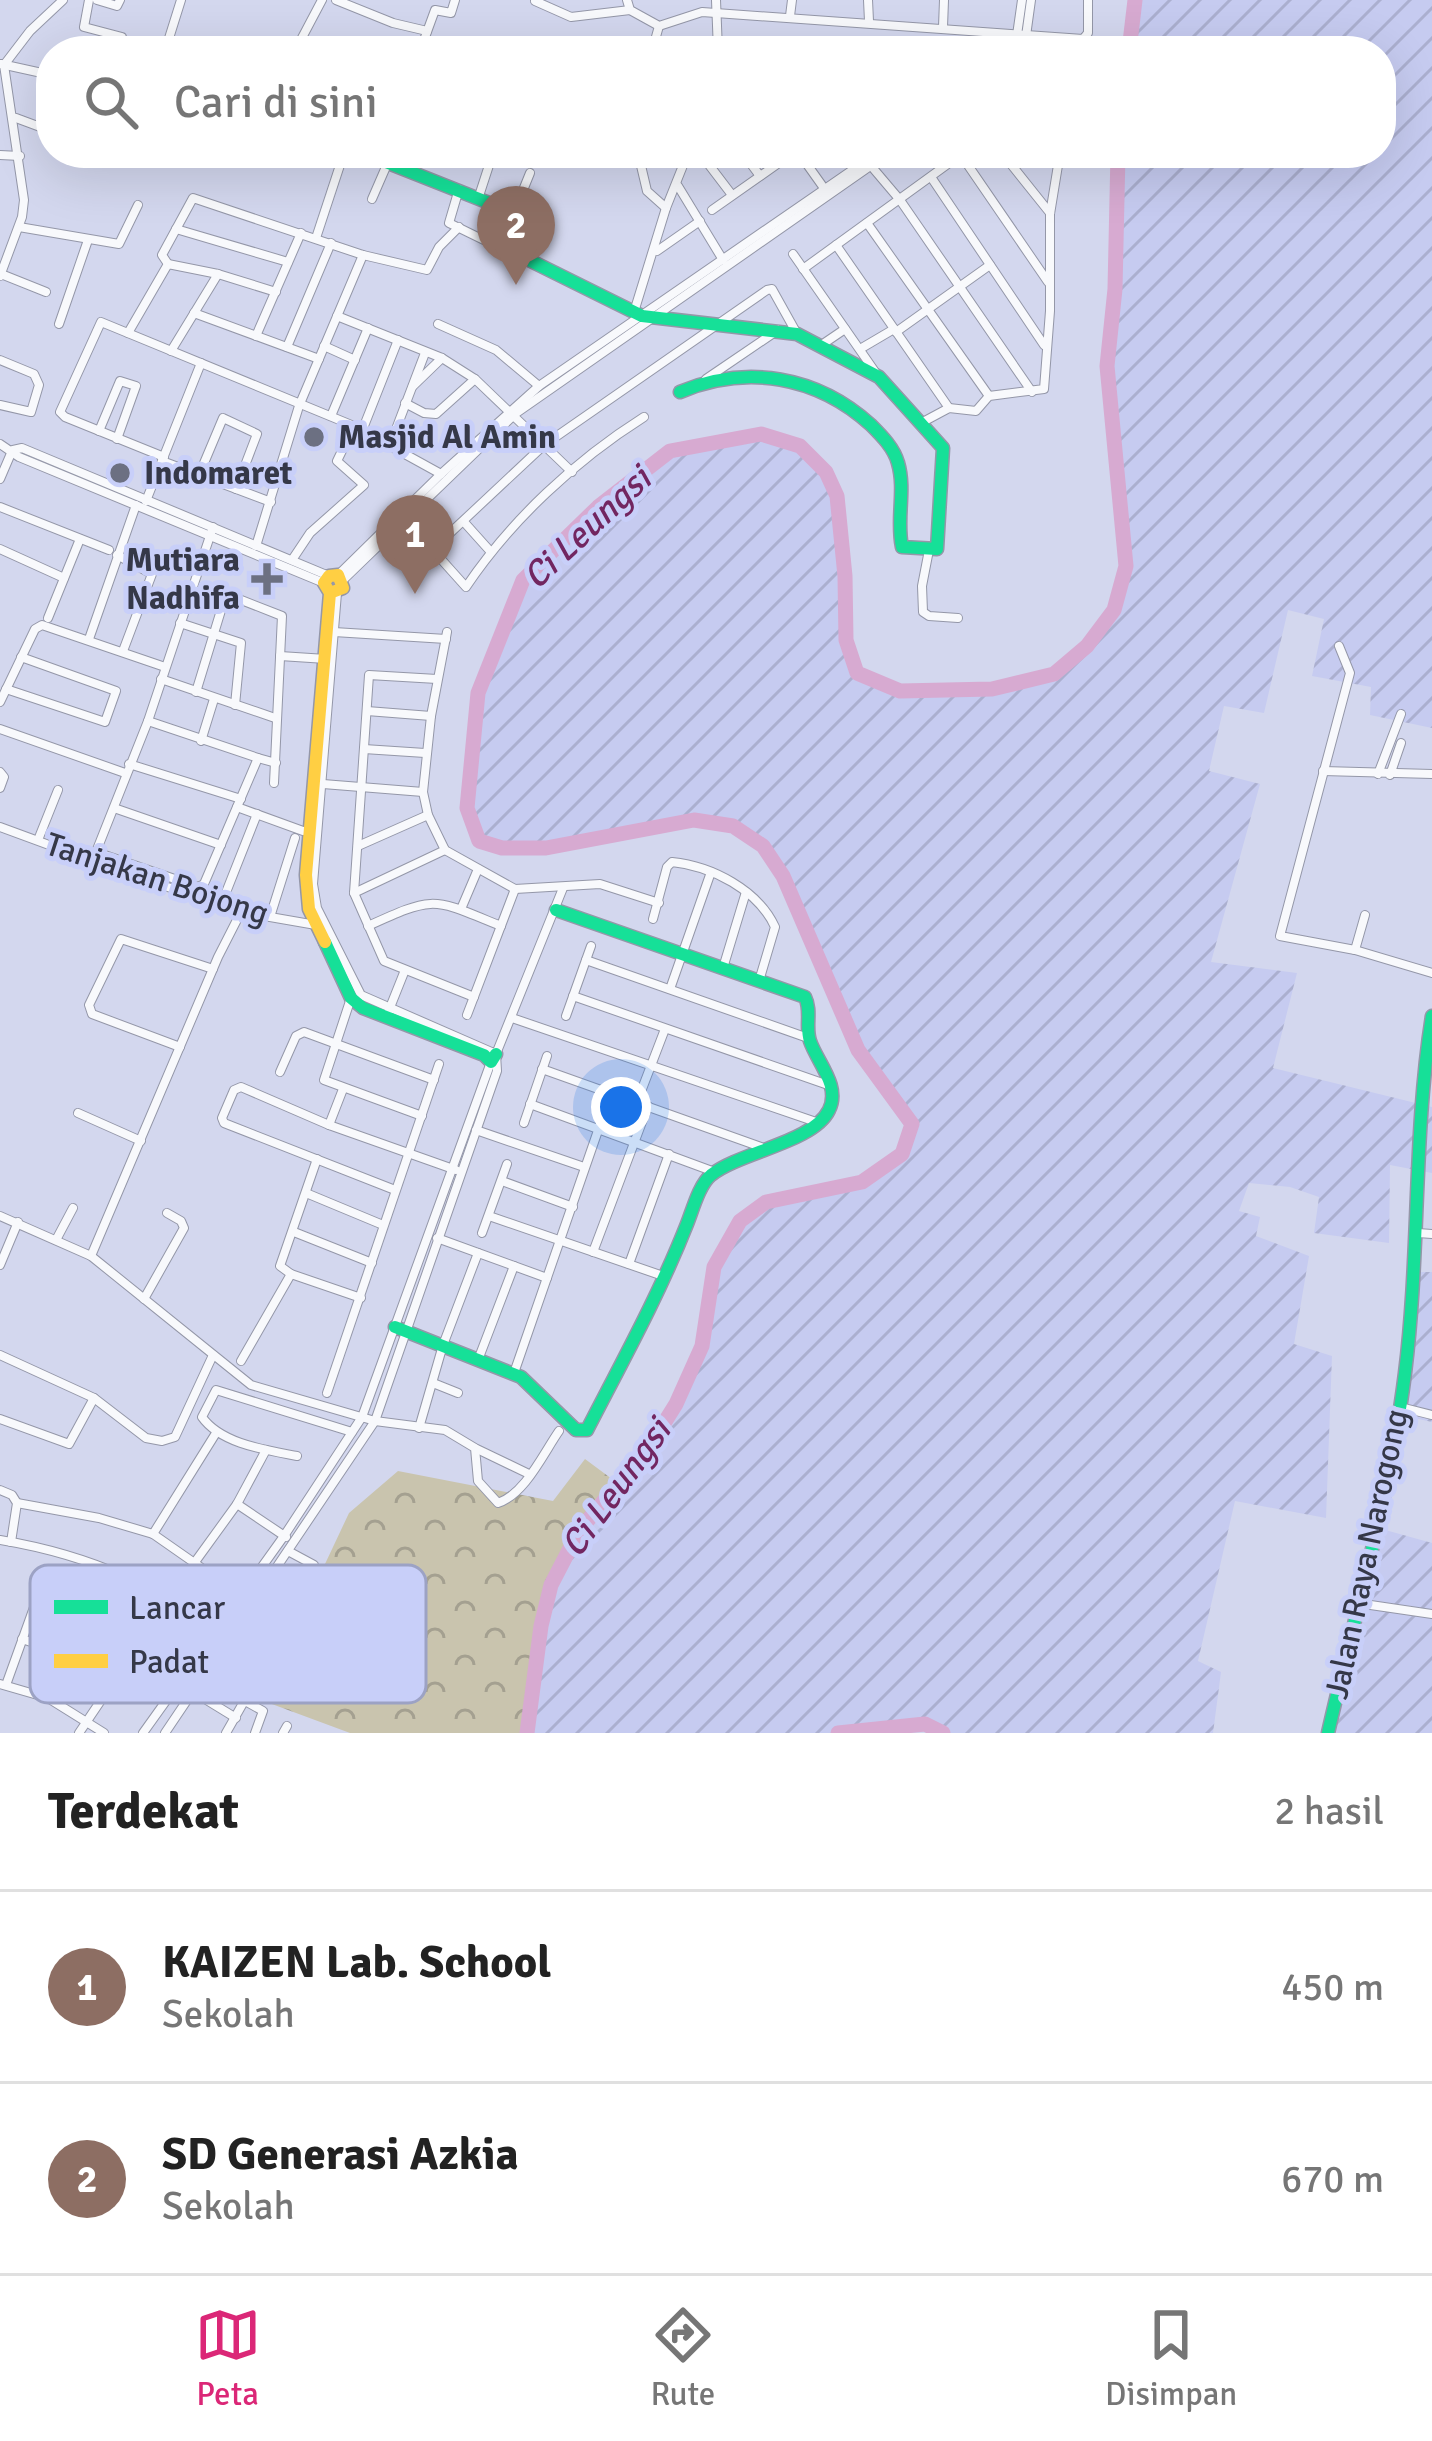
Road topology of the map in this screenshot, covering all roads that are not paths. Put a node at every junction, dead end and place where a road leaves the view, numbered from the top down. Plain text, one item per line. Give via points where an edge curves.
1 (63, 0) edge
2 (93, 0) edge
3 (120, 0) edge
4 (181, 0) edge
5 (322, 0) edge
6 (336, 0) edge
7 (455, 0) edge
8 (638, 0) edge
9 (716, 0) edge
10 (792, 0) edge
11 (868, 0) edge
12 (944, 0) edge
13 (1022, 0) edge
14 (1031, 0) edge
15 (1088, 0) edge
16 (535, 1) edge
17 (632, 9) edge
18 (715, 13) junction
19 (790, 16) junction
20 (869, 21) junction
21 (659, 26) junction
22 (943, 27) junction
23 (427, 31) junction
24 (116, 36) edge
25 (170, 36) edge
26 (304, 36) edge
27 (425, 36) edge
28 (656, 36) edge
29 (717, 36) edge
30 (1022, 36) junction
31 (1085, 36) edge
32 (2, 64) edge
33 (36, 72) edge
34 (14, 118) junction
35 (36, 125) edge
36 (0, 155) edge
37 (20, 156) junction
38 (339, 168) edge
39 (386, 168) edge
40 (412, 168) edge
41 (488, 168) edge
42 (642, 168) edge
43 (683, 168) edge
44 (711, 168) edge
45 (754, 168) edge
46 (773, 168) edge
47 (808, 168) edge
48 (863, 168) edge
49 (872, 168) edge
50 (943, 168) edge
51 (971, 168) edge
52 (1058, 168) edge
53 (1014, 170) edge
54 (530, 173) dead end
55 (760, 176) junction
56 (931, 177) junction
57 (678, 185) junction
58 (459, 189) junction
59 (827, 193) junction
60 (732, 195) junction
61 (479, 196) junction
62 (372, 199) dead end
63 (900, 200) junction
64 (138, 205) dead end
65 (509, 208) junction
66 (666, 208) junction
67 (712, 210) dead end
68 (1050, 214) junction
69 (700, 221) junction
70 (867, 223) junction
71 (19, 227) junction
72 (459, 227) junction
73 (176, 229) junction
74 (301, 232) junction
75 (316, 238) junction
76 (88, 240) junction
77 (332, 243) junction
78 (836, 245) junction
79 (657, 251) dead end
80 (793, 254) dead end
81 (363, 255) junction
82 (3, 259) edge
83 (723, 260) junction
84 (288, 262) junction
85 (168, 264) junction
86 (990, 265) junction
87 (803, 268) junction
88 (218, 274) junction
89 (0, 275) edge
90 (1049, 284) junction
91 (959, 286) junction
92 (46, 292) dead end
93 (276, 292) junction
94 (929, 311) junction
95 (194, 313) junction
96 (337, 316) junction
97 (644, 316) junction
98 (59, 324) dead end
99 (438, 324) dead end
100 (722, 324) junction
101 (368, 328) junction
102 (845, 329) junction
103 (779, 330) junction
104 (895, 330) junction
105 (128, 333) junction
106 (796, 334) junction
107 (256, 336) junction
108 (398, 340) junction
109 (324, 346) junction
110 (820, 346) junction
111 (287, 347) junction
112 (1046, 347) junction
113 (860, 349) junction
114 (171, 351) junction
115 (425, 353) junction
116 (442, 358) junction
117 (319, 359) junction
118 (0, 360) edge
119 (355, 360) junction
120 (201, 363) junction
121 (879, 377) junction
122 (475, 379) junction
123 (704, 381) junction
124 (539, 386) junction
125 (412, 388) junction
126 (680, 392) dead end
127 (1032, 392) junction
128 (989, 396) junction
129 (405, 403) junction
130 (0, 405) edge
131 (299, 406) junction
132 (949, 408) junction
133 (512, 412) junction
134 (332, 416) junction
135 (644, 417) dead end
136 (921, 423) junction
137 (358, 428) junction
138 (99, 431) junction
139 (116, 439) junction
140 (0, 444) edge
141 (390, 445) junction
142 (544, 445) junction
143 (13, 450) junction
144 (163, 459) junction
145 (572, 472) junction
146 (199, 475) junction
147 (444, 476) junction
148 (0, 479) edge
149 (236, 489) junction
150 (271, 502) junction
151 (142, 504) junction
152 (0, 507) edge
153 (405, 519) junction
154 (464, 522) junction
155 (211, 531) junction
156 (450, 533) dead end
157 (80, 539) junction
158 (0, 549) edge
159 (254, 549) junction
160 (929, 550) junction
161 (490, 551) junction
162 (113, 552) junction
163 (292, 560) junction
164 (64, 578) junction
165 (334, 583) junction
166 (48, 618) dead end
167 (958, 618) dead end
168 (180, 623) junction
169 (334, 632) junction
170 (213, 634) junction
171 (89, 639) junction
172 (1339, 646) dead end
173 (123, 651) junction
174 (280, 656) junction
175 (21, 657) junction
176 (328, 659) junction
177 (165, 667) junction
178 (161, 679) junction
179 (437, 679) junction
180 (6, 689) junction
181 (196, 692) junction
182 (214, 699) junction
183 (0, 702) edge
184 (236, 706) junction
185 (367, 711) junction
186 (1401, 714) dead end
187 (430, 716) junction
188 (275, 718) junction
189 (148, 721) junction
190 (0, 729) edge
191 (201, 741) junction
192 (1401, 743) dead end
193 (364, 749) junction
194 (425, 753) junction
195 (258, 758) junction
196 (276, 763) junction
197 (127, 768) junction
198 (1324, 771) junction
199 (0, 772) edge
200 (1432, 773) edge
201 (1378, 774) junction
202 (1390, 775) junction
203 (274, 783) dead end
204 (319, 784) junction
205 (361, 787) junction
206 (0, 788) edge
207 (58, 790) dead end
208 (423, 792) junction
209 (239, 803) junction
210 (114, 808) junction
211 (257, 814) junction
212 (428, 815) junction
213 (0, 826) edge
214 (307, 834) junction
215 (38, 840) junction
216 (221, 845) junction
217 (357, 846) junction
218 (445, 850) junction
219 (478, 869) junction
220 (711, 872) junction
221 (563, 888) junction
222 (515, 889) junction
223 (746, 892) junction
224 (354, 893) junction
225 (223, 900) dead end
226 (659, 903) junction
227 (243, 908) junction
228 (461, 909) junction
229 (556, 910) junction
230 (1364, 915) dead end
231 (270, 916) junction
232 (653, 919) dead end
233 (320, 923) junction
234 (368, 926) junction
235 (501, 926) junction
236 (591, 946) dead end
237 (1354, 950) junction
238 (681, 954) junction
239 (586, 960) junction
240 (723, 968) junction
241 (213, 969) junction
242 (405, 970) junction
243 (1432, 973) edge
244 (759, 981) junction
245 (670, 989) junction
246 (573, 997) junction
247 (351, 998) junction
248 (474, 998) junction
249 (388, 1012) junction
250 (467, 1016) dead end
251 (566, 1016) dead end
252 (1432, 1016) edge
253 (512, 1018) junction
254 (665, 1029) junction
255 (808, 1039) junction
256 (335, 1043) junction
257 (180, 1047) junction
258 (547, 1056) dead end
259 (493, 1058) junction
260 (1427, 1063) edge
261 (440, 1064) dead end
262 (651, 1065) junction
263 (542, 1069) junction
264 (280, 1072) dead end
265 (434, 1080) junction
266 (831, 1086) junction
267 (343, 1089) junction
268 (611, 1093) junction
269 (638, 1102) junction
270 (530, 1105) junction
271 (648, 1106) junction
272 (78, 1113) dead end
273 (422, 1116) junction
274 (524, 1123) dead end
275 (819, 1123) junction
276 (329, 1125) junction
277 (598, 1129) junction
278 (476, 1130) junction
279 (141, 1141) junction
280 (634, 1142) junction
281 (763, 1148) junction
282 (410, 1152) junction
283 (669, 1154) junction
284 (317, 1159) junction
285 (508, 1164) dead end
286 (584, 1167) junction
287 (458, 1171) junction
288 (712, 1171) junction
289 (502, 1180) junction
290 (395, 1190) junction
291 (306, 1193) junction
292 (573, 1207) junction
293 (73, 1208) dead end
294 (167, 1213) dead end
295 (0, 1216) edge
296 (489, 1216) junction
297 (18, 1222) junction
298 (383, 1225) junction
299 (294, 1232) junction
300 (482, 1233) dead end
301 (1425, 1234) edge
302 (435, 1237) junction
303 (56, 1240) junction
304 (561, 1241) junction
305 (593, 1252) junction
306 (478, 1253) junction
307 (91, 1256) junction
308 (372, 1263) junction
309 (629, 1264) junction
310 (0, 1265) edge
311 (514, 1266) junction
312 (291, 1274) junction
313 (667, 1277) junction
314 (548, 1279) junction
315 (361, 1298) junction
316 (144, 1299) junction
317 (399, 1328) junction
318 (443, 1345) junction
319 (0, 1355) edge
320 (213, 1355) junction
321 (241, 1360) dead end
322 (477, 1360) junction
323 (514, 1373) junction
324 (434, 1383) junction
325 (327, 1393) dead end
326 (458, 1393) dead end
327 (94, 1398) junction
328 (1399, 1407) junction
329 (1432, 1415) edge
330 (362, 1418) junction
331 (0, 1419) edge
332 (375, 1421) junction
333 (419, 1428) junction
334 (559, 1431) dead end
335 (352, 1432) junction
336 (216, 1433) junction
337 (476, 1448) junction
338 (266, 1450) junction
339 (297, 1456) dead end
340 (529, 1474) junction
341 (0, 1490) edge
342 (17, 1502) junction
343 (237, 1504) junction
344 (153, 1534) junction
345 (284, 1536) junction
346 (6, 1541) edge
347 (291, 1547) junction
348 (195, 1562) junction
349 (102, 1565) edge
350 (199, 1565) edge
351 (263, 1565) edge
352 (279, 1565) edge
353 (314, 1565) edge
354 (1357, 1603) junction
355 (1432, 1614) edge
356 (30, 1616) edge
357 (22, 1639) junction
358 (30, 1642) edge
359 (3, 1684) edge
360 (55, 1703) edge
361 (99, 1703) edge
362 (164, 1703) edge
363 (184, 1703) edge
364 (212, 1703) edge
365 (244, 1703) edge
366 (249, 1703) edge
367 (236, 1718) junction
368 (86, 1721) junction
369 (79, 1733) edge
370 (104, 1733) edge
371 (143, 1733) edge
372 (164, 1733) edge
373 (226, 1733) edge
374 (255, 1733) edge
375 (1328, 1733) edge

1 - 32 street
2 - 3 street
2 - 24 street via 84,26
4 - 25 street
5 - 26 street
6 - 23 street
7 - 23 street via 451,13 435,10
8 - 17 street
9 - 18 street
10 - 19 street
11 - 20 street
12 - 22 street
13 - 30 street
14 - 30 street
15 - 31 street
16 - 17 street via 572,16
17 - 21 street
18 - 19 street
18 - 21 street
18 - 29 street
19 - 20 street
20 - 22 street
21 - 28 street
22 - 30 street
23 - 27 street
32 - 33 street
32 - 34 street
34 - 35 street
34 - 37 street
36 - 37 street
37 - 71 street
38 - 75 street
39 - 62 street
40 - 58 street
41 - 61 street
42 - 66 street via 647,191
43 - 57 street
44 - 60 street
45 - 55 street
46 - 55 street
47 - 59 street
48 - 59 street
49 - 63 street
50 - 56 street
51 - 90 street
52 - 68 street
53 - 68 street
54 - 65 street
55 - 60 street
56 - 63 street
56 - 86 street
57 - 66 street
57 - 69 street
58 - 61 street
58 - 72 street via 448,219
59 - 83 street
59 - 97 street
60 - 67 street
61 - 65 street
63 - 70 street
63 - 91 street
64 - 76 street via 122,242
65 - 72 street via 495,242
65 - 97 street via 532,220 531,261
66 - 97 street
68 - 90 street
69 - 79 street
69 - 83 street
70 - 78 street
70 - 94 street
71 - 76 street
71 - 82 street
72 - 81 street via 427,270
73 - 74 street via 195,198
73 - 84 street
73 - 85 street via 162,255
74 - 75 street
74 - 84 street
75 - 77 street
76 - 98 street
77 - 81 street
77 - 111 street
78 - 87 street
78 - 104 street
80 - 87 street
81 - 96 street
82 - 89 street
83 - 97 street
84 - 93 street
85 - 88 street
85 - 105 street
86 - 91 street
86 - 112 street
87 - 102 street
88 - 93 street
88 - 95 street
89 - 92 street
90 - 112 street
91 - 94 street
91 - 127 street
93 - 107 street
94 - 104 street
94 - 128 street
95 - 107 street
95 - 114 street
96 - 101 street
96 - 109 street
97 - 100 street
97 - 124 street
97 - 133 street
99 - 124 street via 496,350
100 - 103 street
100 - 106 street via 771,289
100 - 142 street
101 - 108 street
101 - 119 street
102 - 110 street
102 - 113 street
103 - 106 street
103 - 123 street
104 - 113 street
104 - 132 street
105 - 114 street
105 - 138 street via 100,323 60,409
106 - 110 street
107 - 111 street
108 - 115 street
108 - 137 street
109 - 117 street
109 - 119 street
110 - 121 street
111 - 117 street
112 - 127 street via 1046,385
113 - 121 street
114 - 120 street
115 - 116 street
115 - 125 street
116 - 122 street
116 - 125 street
117 - 131 street
118 - 130 street via 34,374 39,385 32,412
119 - 134 street
120 - 131 street
120 - 144 street
121 - 136 street
122 - 129 street via 436,414
122 - 133 street
123 - 126 street
123 - 160 street via 794,380 862,416 898,462 900,543
124 - 133 street
125 - 129 street
127 - 128 street
128 - 132 street via 976,411
129 - 141 street
131 - 134 street
131 - 150 street
132 - 136 street
133 - 142 street
133 - 147 street
134 - 137 street
135 - 145 street
136 - 160 street via 943,451 939,543
137 - 141 street
137 - 163 street via 337,461 364,485
138 - 139 street
138 - 139 street via 120,381 136,386
139 - 144 street
140 - 143 street
141 - 147 street
142 - 145 street
142 - 154 street
143 - 148 street
143 - 151 street
144 - 146 street
144 - 151 street
145 - 161 street
146 - 149 street
146 - 149 street via 223,418 257,434
147 - 153 street
147 - 165 street
149 - 150 street
150 - 159 street
151 - 155 street
151 - 162 street
152 - 157 street
153 - 161 street via 466,587
153 - 165 street
154 - 156 street
154 - 161 street
155 - 159 street
155 - 168 street
157 - 162 street
157 - 164 street
158 - 164 street
159 - 163 street
159 - 165 street
160 - 167 street via 923,612
162 - 171 street
162 - 173 street via 152,574
163 - 165 street
164 - 166 street
165 - 169 street
165 - 176 street
168 - 170 street
168 - 177 street
169 - 176 street
169 - 179 street via 446,635
170 - 174 street via 229,593 282,616
170 - 181 street
170 - 184 street via 242,645
171 - 173 street
171 - 175 street via 42,625
172 - 198 street via 1350,673
173 - 177 street
174 - 176 street
174 - 188 street
175 - 180 street
175 - 180 street via 116,691 105,722
176 - 204 street
177 - 178 street
178 - 181 street
178 - 189 street
179 - 185 street via 370,674
179 - 187 street
180 - 183 street
181 - 182 street
182 - 184 street
182 - 191 street
184 - 188 street
185 - 187 street
185 - 193 street
186 - 201 street
187 - 194 street
188 - 196 street
189 - 191 street
189 - 197 street
190 - 197 street
191 - 195 street
192 - 202 street
193 - 194 street
193 - 205 street
194 - 208 street
195 - 196 street
195 - 209 street
196 - 203 street
197 - 209 street
197 - 210 street
198 - 201 street
198 - 237 street via 1280,936
199 - 206 street
200 - 202 street
201 - 202 street
204 - 205 street
204 - 214 street
205 - 208 street
205 - 217 street
207 - 215 street
208 - 212 street
209 - 211 street
209 - 216 street
210 - 216 street
210 - 216 street via 100,856 199,887
211 - 214 street
211 - 225 street
212 - 217 street
212 - 218 street
213 - 215 street, Tanjakan Bojong
214 - 231 street
214 - 233 street via 305,885
215 - 227 street, Tanjakan Bojong
217 - 224 street
218 - 219 street
218 - 224 street
219 - 222 street
219 - 228 street
220 - 223 street
220 - 226 street via 669,864
220 - 238 street
221 - 222 street
221 - 226 street via 600,884
221 - 229 street
222 - 235 street
223 - 240 street
223 - 244 street via 775,926
224 - 234 street
226 - 232 street
227 - 231 street, Tanjakan Bojong
227 - 241 street
228 - 234 street via 425,901
228 - 235 street
229 - 238 street
229 - 253 street
230 - 237 street
231 - 233 street, Tanjakan Bojong
233 - 247 street
233 - 249 street via 356,989
234 - 242 street via 384,961
235 - 248 street
236 - 239 street
237 - 243 street
238 - 240 street
238 - 245 street
239 - 245 street
239 - 246 street
240 - 244 street
241 - 257 street
241 - 257 street via 121,939 88,1005 92,1014
242 - 248 street
242 - 249 street
244 - 255 street via 808,1000
245 - 255 street
246 - 251 street
246 - 254 street
247 - 249 street
247 - 256 street
248 - 250 street
249 - 259 street
252 - 260 street, Jalan Raya Narogong
253 - 259 street
253 - 262 street
254 - 262 street
254 - 266 street
255 - 266 street
256 - 264 street via 300,1033
256 - 265 street
256 - 267 street via 323,1078
257 - 279 street
258 - 263 street
259 - 278 street via 497,1071
259 - 287 street
260 - 301 street, Jalan Raya Narogong
261 - 265 street
262 - 269 street
262 - 275 street
263 - 268 street
263 - 270 street
265 - 273 street
266 - 275 street via 830,1109
267 - 273 street
267 - 276 street
268 - 269 street
268 - 277 street
269 - 271 street
270 - 274 street
270 - 277 street
271 - 280 street
271 - 281 street
272 - 279 street
273 - 282 street
275 - 281 street
276 - 282 street
276 - 284 street via 241,1087 222,1118
277 - 280 street
277 - 286 street
278 - 286 street
278 - 287 street
279 - 307 street
280 - 283 street
280 - 305 street
281 - 288 street
282 - 287 street
282 - 290 street
283 - 288 street
283 - 309 street
284 - 290 street
284 - 291 street
285 - 289 street
286 - 292 street
287 - 302 street
288 - 313 street
289 - 292 street
289 - 296 street
290 - 298 street
291 - 298 street
291 - 299 street
292 - 304 street
293 - 303 street
294 - 316 street via 184,1228
295 - 297 street
296 - 300 street
296 - 304 street
297 - 303 street
297 - 310 street
298 - 308 street
299 - 308 street
299 - 312 street via 280,1266
301 - 328 street, Jalan Raya Narogong
302 - 306 street
302 - 317 street
303 - 307 street
304 - 305 street
304 - 314 street
305 - 309 street
306 - 311 street
306 - 318 street
307 - 316 street
308 - 315 street
309 - 313 street
311 - 314 street
311 - 322 street
312 - 315 street
312 - 321 street
313 - 323 street via 587,1430 576,1430
314 - 323 street
315 - 325 street
316 - 320 street
317 - 318 street
317 - 330 street
317 - 332 street
318 - 322 street
318 - 324 street
319 - 327 street
320 - 327 street via 169,1440 146,1438
320 - 330 street via 251,1385
322 - 323 street
324 - 326 street
324 - 333 street
327 - 331 street via 69,1444
328 - 329 street
328 - 354 street, Jalan Raya Narogong
330 - 332 street
330 - 335 street
332 - 333 street
332 - 347 street
333 - 337 street via 446,1430
334 - 340 street
335 - 336 street via 216,1390 202,1420
335 - 345 street
336 - 338 street
336 - 344 street
337 - 340 street
337 - 340 street via 478,1481 498,1502
338 - 339 street
338 - 343 street
341 - 342 street
342 - 344 street
342 - 346 street
343 - 345 street
343 - 348 street
344 - 348 street
345 - 347 street
345 - 351 street
346 - 349 street
347 - 352 street
347 - 353 street
348 - 350 street
354 - 355 street
354 - 375 street, Jalan Raya Narogong
356 - 357 street
357 - 358 street
357 - 359 street
360 - 368 street
361 - 368 street
362 - 371 street
363 - 372 street
364 - 367 street
365 - 367 street
366 - 374 street via 263,1711
367 - 373 street
368 - 369 street
368 - 370 street

